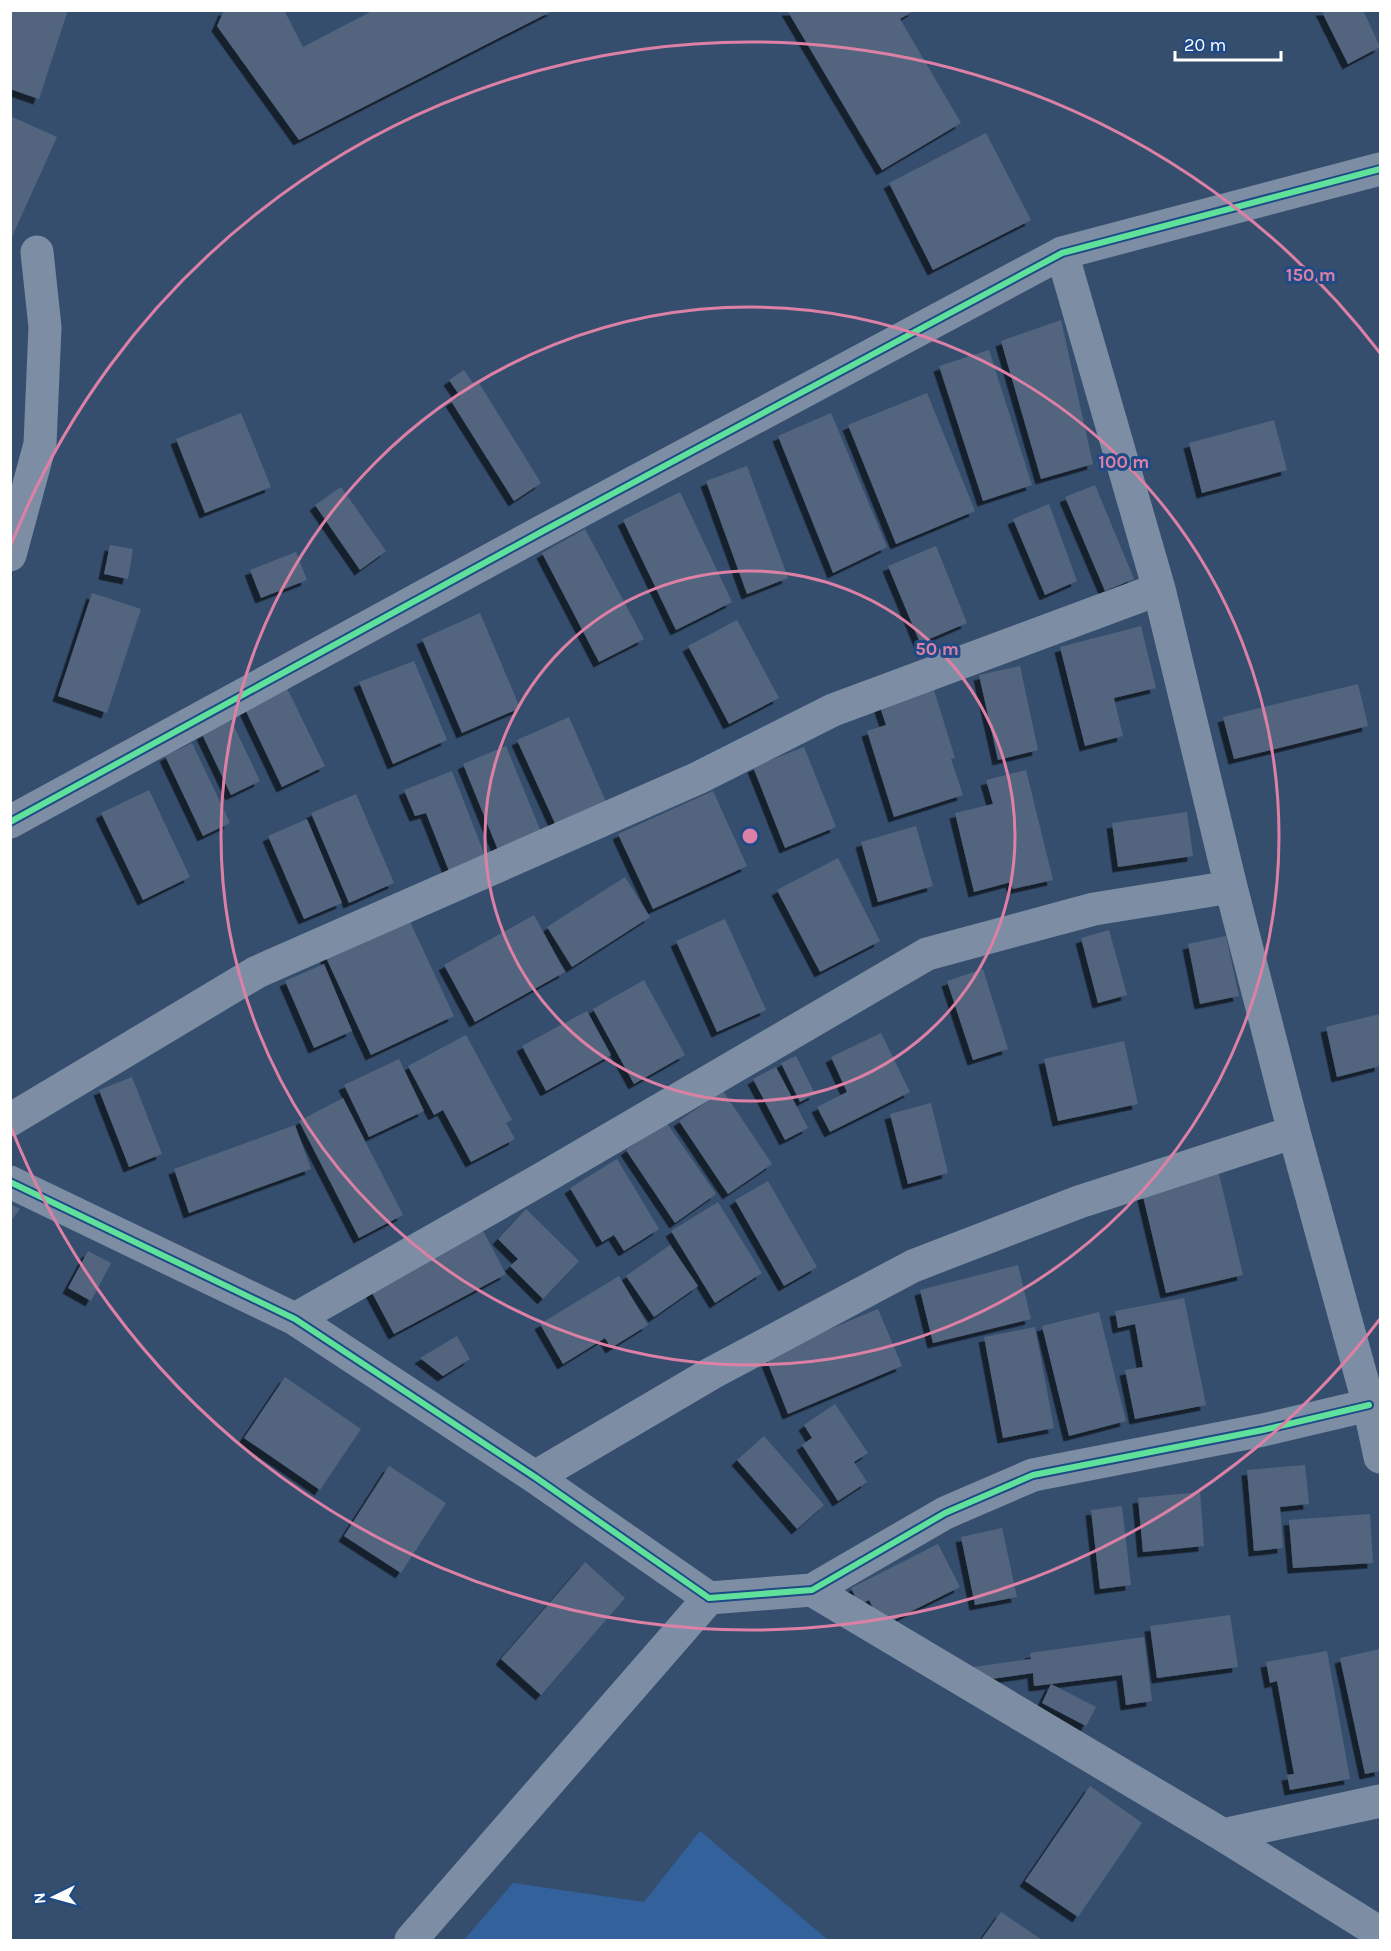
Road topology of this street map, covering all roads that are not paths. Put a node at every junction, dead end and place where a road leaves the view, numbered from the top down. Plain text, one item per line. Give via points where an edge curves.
1 (1380, 169) edge
2 (37, 252) dead end
3 (1062, 253) junction
4 (10, 555) edge
5 (1159, 589) junction
6 (10, 822) edge
7 (1231, 887) junction
8 (10, 1120) edge
9 (1294, 1132) junction
10 (10, 1182) edge
11 (295, 1319) junction
12 (1370, 1405) junction
13 (1380, 1457) edge
14 (535, 1477) junction
15 (812, 1590) junction
16 (709, 1598) junction
17 (1380, 1801) edge
18 (1223, 1835) junction
19 (1358, 1931) edge
20 (411, 1941) edge

1 - 3 street
2 - 4 street via 45,327 40,444
3 - 5 street
3 - 6 street
5 - 7 street
5 - 8 street via 833,710 698,778 257,972
7 - 9 street
7 - 11 street via 1094,909 927,954
9 - 12 street
9 - 14 street via 1079,1202 913,1266 712,1373
10 - 11 street
11 - 14 street
12 - 13 street
12 - 15 street via 1033,1475 945,1513
14 - 16 street
15 - 16 street
15 - 18 street
16 - 20 street
17 - 18 street
18 - 19 street

